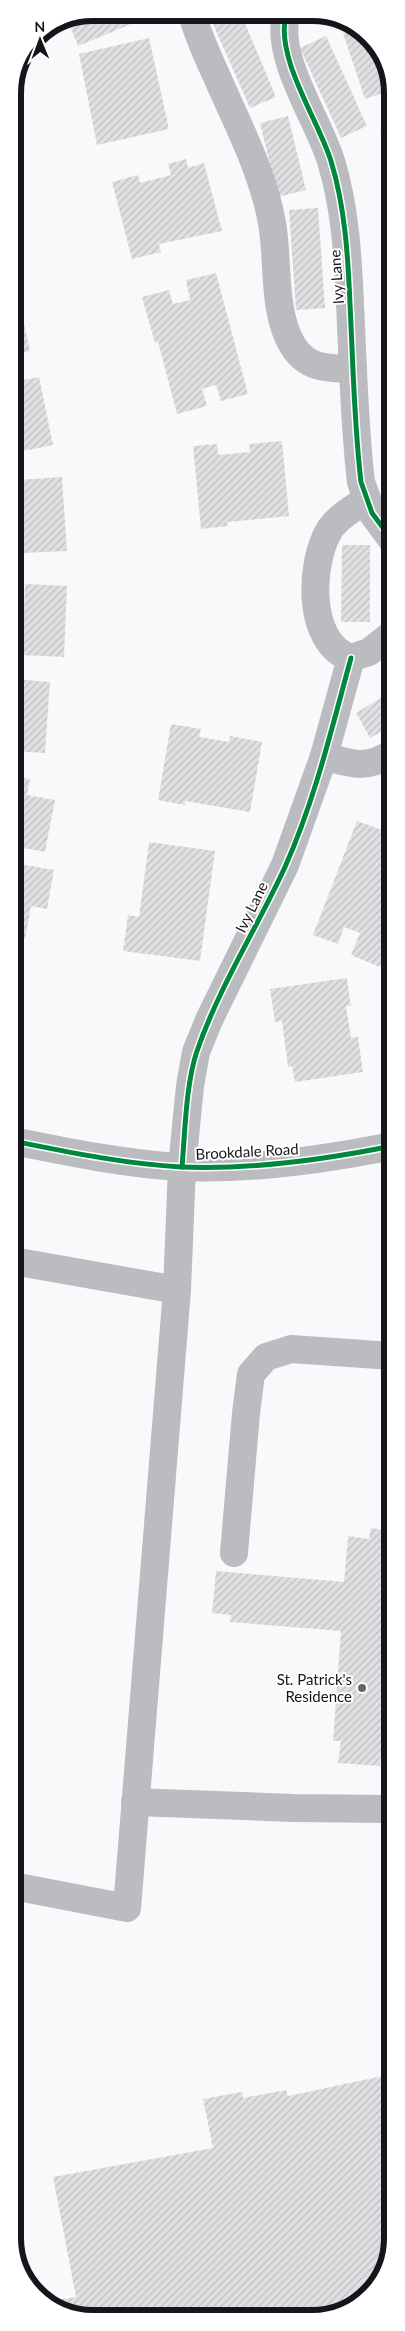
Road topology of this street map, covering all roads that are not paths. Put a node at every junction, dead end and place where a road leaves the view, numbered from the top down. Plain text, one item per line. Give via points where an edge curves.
1 (194, 21) edge
2 (284, 21) edge
3 (353, 369) junction
4 (366, 500) junction
5 (384, 529) edge
6 (384, 640) edge
7 (351, 658) junction
8 (324, 756) junction
9 (384, 757) edge
10 (21, 1142) edge
11 (384, 1148) edge
12 (182, 1167) junction
13 (21, 1262) edge
14 (177, 1290) junction
15 (384, 1355) edge
16 (234, 1553) dead end
17 (136, 1802) junction
18 (384, 1809) edge
19 (21, 1888) edge

1 - 3 street via 253,158 267,200 278,293 292,345 309,364
2 - 3 street, Ivy Lane via 282,28 291,66 331,162 342,206
3 - 4 street, Ivy Lane via 358,457
4 - 5 street, Ivy Lane
4 - 7 street via 332,527 316,562 314,596 326,636 340,654
6 - 7 street via 369,652
7 - 8 street, Ivy Lane
8 - 9 street via 357,765 371,764
8 - 12 street, Ivy Lane via 285,866 196,1052
10 - 12 street, Brookdale Road via 132,1162
11 - 12 street, Brookdale Road via 338,1158 260,1166
12 - 14 street, Ivy Lane
13 - 14 street
14 - 17 street, Ivy Lane
15 - 16 street via 290,1348 266,1357 251,1374
17 - 18 street
17 - 19 street, Ivy Lane via 126,1908

